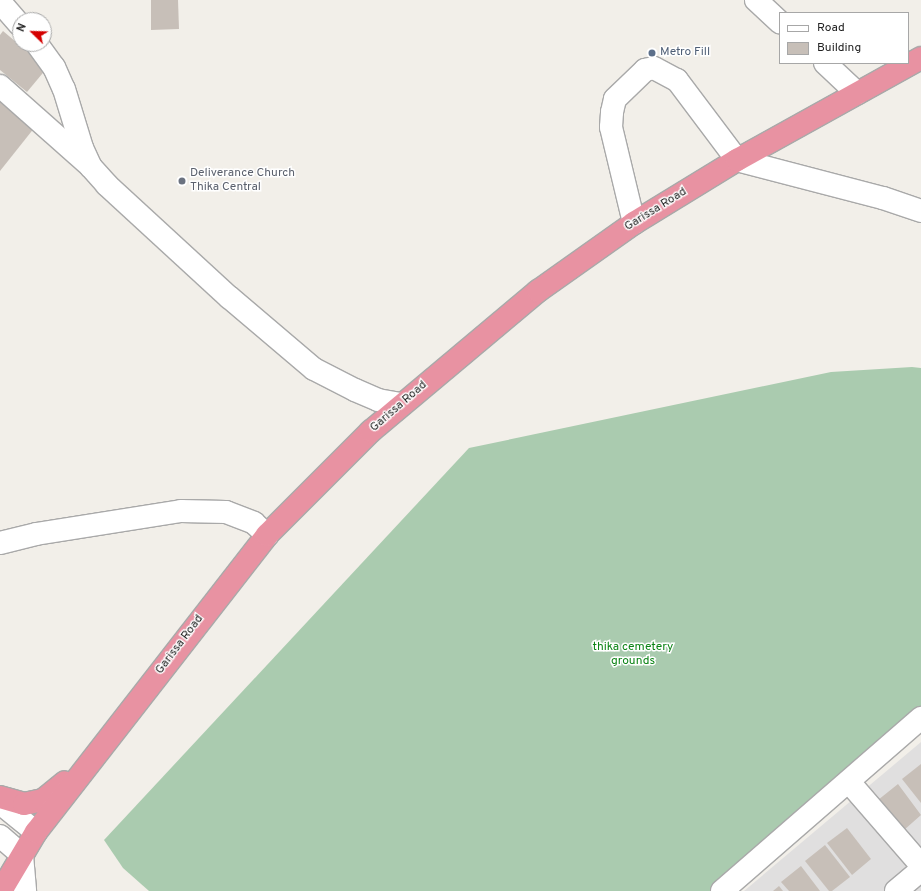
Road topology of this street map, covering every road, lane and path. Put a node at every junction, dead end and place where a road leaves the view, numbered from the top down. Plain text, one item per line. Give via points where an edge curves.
1 (756, 0) edge
2 (0, 2) edge
3 (12, 16) edge
4 (779, 21) edge
5 (43, 52) edge
6 (921, 58) edge
7 (826, 64) edge
8 (0, 86) edge
9 (857, 93) junction
10 (737, 160) junction
11 (91, 166) junction
12 (921, 211) edge
13 (634, 222) junction
14 (401, 404) junction
15 (267, 535) junction
16 (0, 543) edge
17 (921, 718) edge
18 (95, 758) junction
19 (848, 782) junction
20 (0, 798) edge
21 (0, 803) edge
22 (36, 832) junction
23 (0, 836) edge
24 (22, 855) junction
25 (921, 865) edge
26 (921, 870) edge
27 (1, 891) edge
28 (26, 891) edge
29 (722, 891) edge
30 (896, 891) edge

1 - 4 street
2 - 3 street
5 - 11 street via 54,67 64,89 82,148
6 - 9 highway, Garissa Road
7 - 9 street
8 - 11 street
9 - 10 highway, Garissa Road
10 - 12 street via 883,198
10 - 13 highway, Garissa Road
10 - 13 street via 677,80 666,72 654,68 645,70 615,99 612,112 611,127
11 - 14 street via 107,185 190,261 314,369 378,400
13 - 14 highway, Garissa Road via 538,291
14 - 15 highway, Garissa Road
15 - 16 street via 254,523 226,512 181,511 36,534
15 - 18 highway, Garissa Road via 186,636
17 - 19 street
18 - 20 highway via 43,800 24,804
18 - 22 highway, Garissa Road
19 - 25 street
19 - 29 street
21 - 22 street
22 - 24 highway, Garissa Road
23 - 24 street
24 - 27 highway, Garissa Road
24 - 28 street
26 - 30 street

